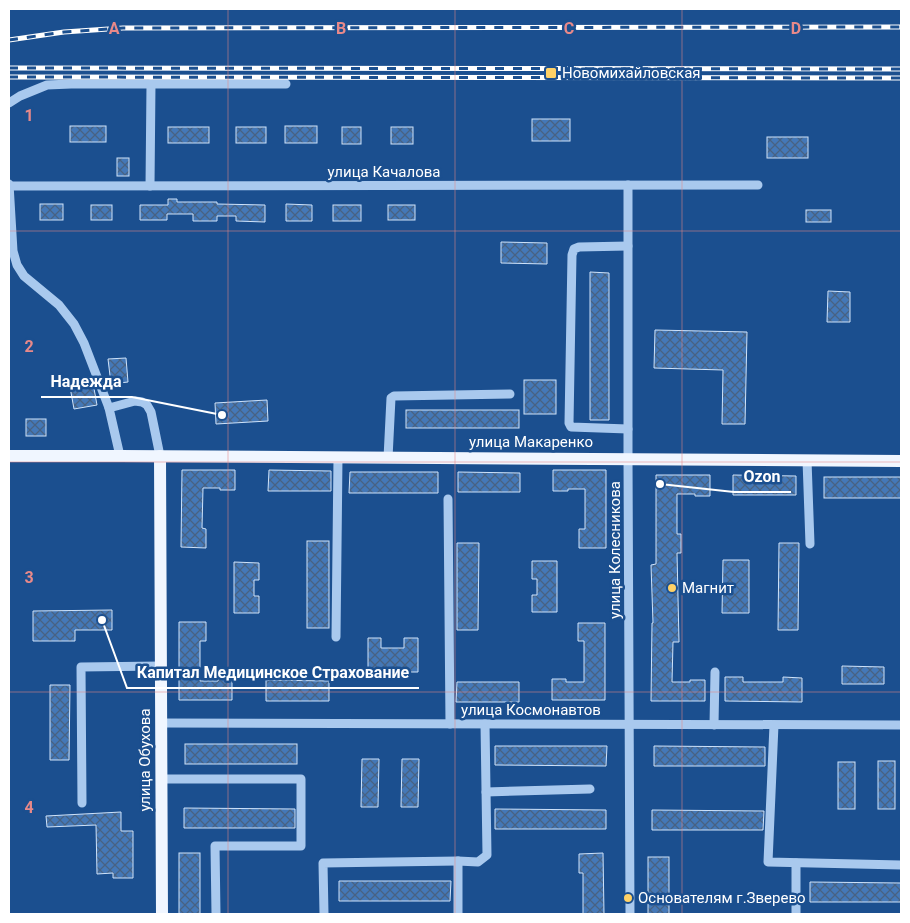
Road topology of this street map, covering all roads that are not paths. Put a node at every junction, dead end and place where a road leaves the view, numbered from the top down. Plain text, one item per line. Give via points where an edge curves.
1 (151, 84) junction
2 (286, 84) dead end
3 (9, 103) edge
4 (9, 185) edge
5 (628, 185) junction
6 (758, 185) dead end
7 (150, 186) junction
8 (628, 246) junction
9 (510, 394) dead end
10 (109, 408) junction
11 (628, 429) junction
12 (9, 456) edge
13 (120, 456) junction
14 (160, 456) junction
15 (338, 458) junction
16 (388, 458) junction
17 (628, 459) junction
18 (807, 460) junction
19 (901, 461) edge
20 (448, 499) dead end
21 (810, 544) dead end
22 (336, 637) dead end
23 (161, 666) junction
24 (715, 672) dead end
25 (161, 723) junction
26 (450, 724) junction
27 (485, 724) junction
28 (629, 724) junction
29 (714, 725) junction
30 (774, 725) junction
31 (901, 725) edge
32 (161, 779) junction
33 (590, 789) dead end
34 (486, 792) junction
35 (82, 803) dead end
36 (458, 861) junction
37 (796, 863) junction
38 (901, 865) edge
39 (162, 914) edge
40 (216, 914) edge
41 (324, 914) edge
42 (458, 914) edge
43 (630, 914) edge
44 (796, 914) edge

1 - 2 street
1 - 3 street via 47,85
1 - 7 street
4 - 7 street, улица Качалова
4 - 10 street via 13,251 17,265 24,276 59,305 74,324
5 - 6 street, улица Качалова
5 - 7 street, улица Качалова
5 - 8 street, улица Колесникова
8 - 11 street, улица Колесникова
8 - 11 street via 578,247 572,255 569,424 571,427
9 - 16 street via 394,396 391,398
10 - 13 street
10 - 14 street via 135,401 147,405
11 - 17 street, улица Колесникова
12 - 13 main road, улица Макаренко
13 - 14 main road, улица Макаренко
14 - 15 main road, улица Макаренко
14 - 23 main road, улица Обухова
15 - 16 main road, улица Макаренко
15 - 22 street
16 - 17 main road, улица Макаренко
17 - 18 main road, улица Макаренко
17 - 28 street, улица Колесникова
18 - 19 main road, улица Макаренко
18 - 21 street
20 - 26 street
23 - 25 main road, улица Обухова
23 - 35 street via 81,667
24 - 29 street
25 - 26 street, улица Космонавтов
25 - 32 main road, улица Обухова
26 - 27 street, улица Космонавтов
27 - 28 street, улица Космонавтов
27 - 34 street
28 - 29 street, улица Космонавтов
28 - 43 street, улица Колесникова
29 - 30 street, улица Космонавтов
30 - 31 street, улица Космонавтов
30 - 37 street via 768,862
32 - 39 main road, улица Обухова
32 - 40 street via 301,779 301,846 215,846
33 - 34 street
34 - 36 street via 487,855 478,862
36 - 41 street via 323,863
36 - 42 street
37 - 38 street
37 - 44 street

